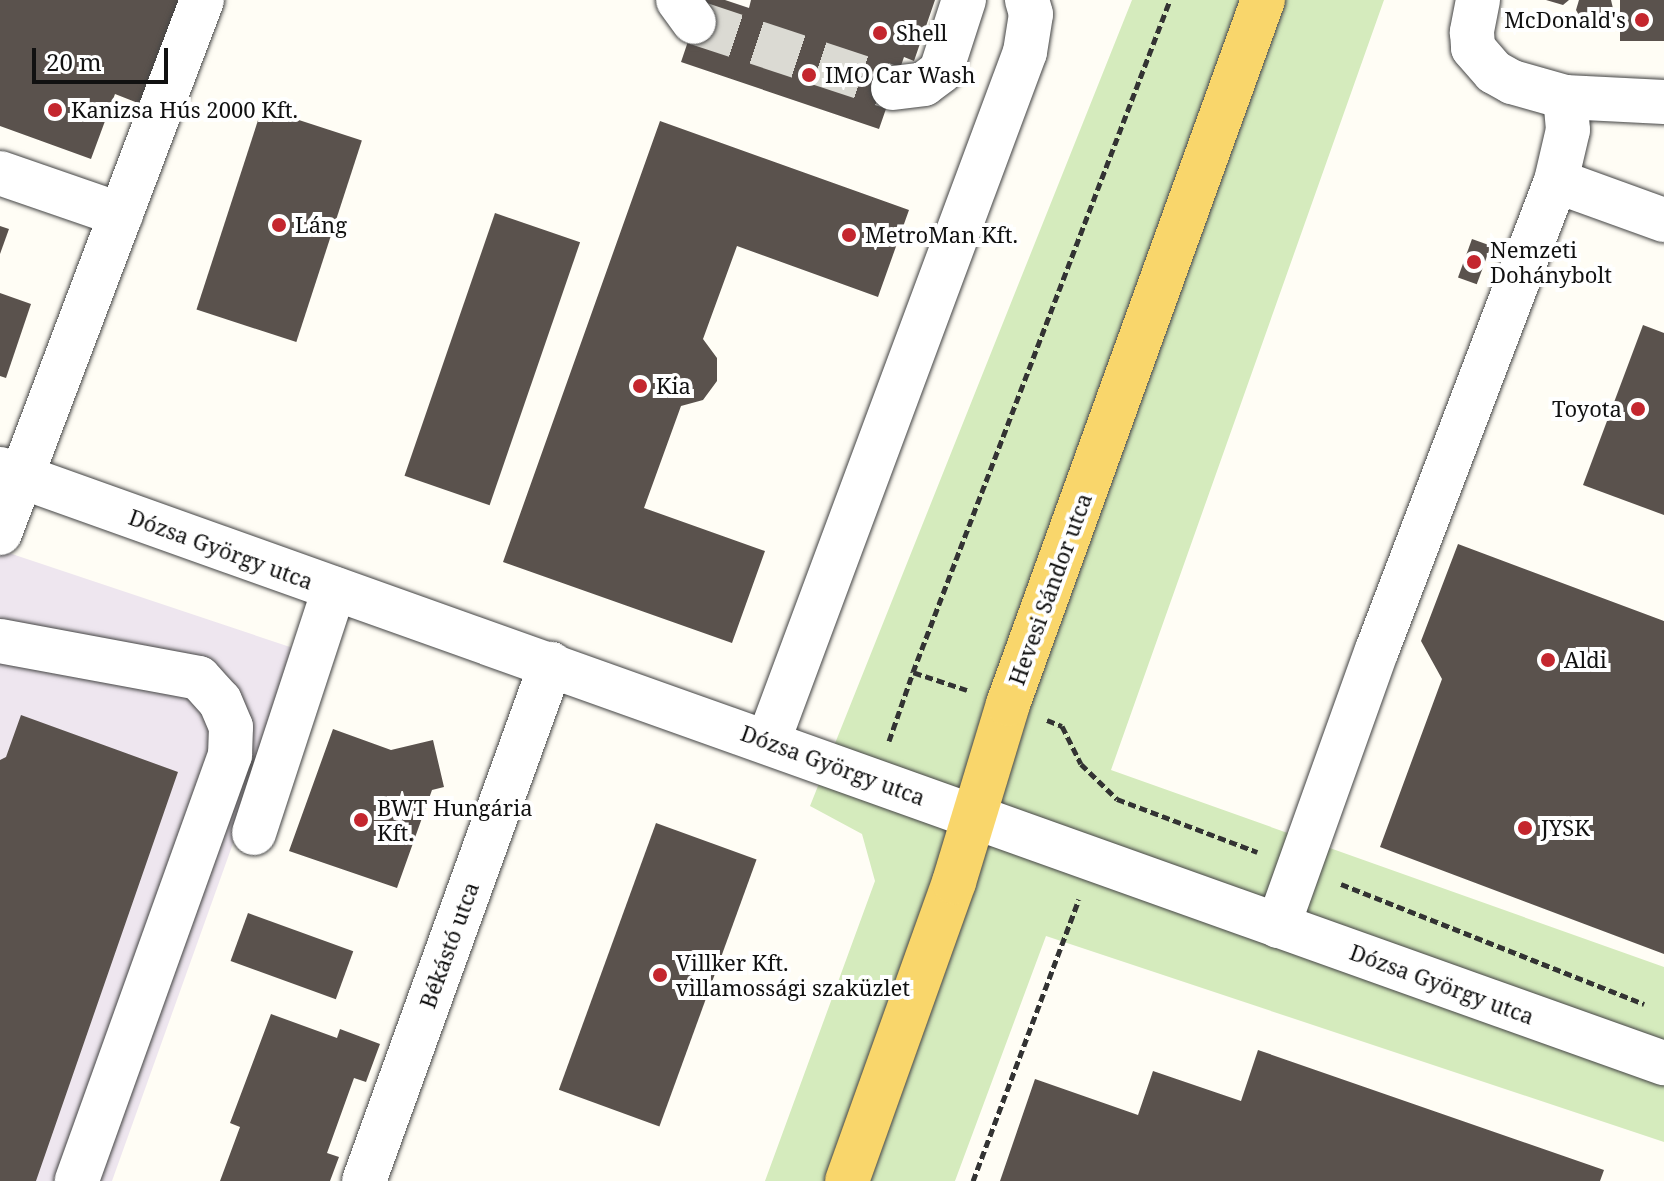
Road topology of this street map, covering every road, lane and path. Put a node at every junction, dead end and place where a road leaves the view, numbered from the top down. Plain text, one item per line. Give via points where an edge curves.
1 (202, 0) edge
2 (964, 0) edge
3 (1027, 0) edge
4 (1170, 0) edge
5 (1263, 0) edge
6 (1478, 0) edge
7 (893, 88) tunnel mouth
8 (1565, 97) junction
9 (1664, 102) edge
10 (0, 173) edge
11 (1556, 181) junction
12 (121, 215) junction
13 (1664, 220) edge
14 (11, 473) edge
15 (0, 533) edge
16 (334, 589) junction
17 (0, 641) edge
18 (551, 664) junction
19 (913, 672) junction
20 (1008, 704) junction
21 (768, 742) junction
22 (876, 780) junction
23 (972, 815) junction
24 (254, 833) dead end
25 (1093, 861) junction
26 (1297, 866) junction
27 (1278, 926) junction
28 (1649, 1006) dead end
29 (1664, 1063) edge
30 (77, 1181) edge
31 (364, 1181) edge
32 (847, 1181) edge
33 (973, 1181) edge

1 - 12 street
2 - 7 street via 941,71 924,84
3 - 21 street via 1031,14 1025,52
4 - 19 path
5 - 20 main road, Hevesi Sándor utca
6 - 8 street via 1472,32 1480,59 1512,82
8 - 9 street
8 - 11 street via 1568,130
10 - 12 street
11 - 13 street
11 - 26 street
12 - 14 street
14 - 15 street
14 - 16 street, Dózsa György utca
16 - 18 street, Dózsa György utca
16 - 24 street
17 - 30 street via 199,678 220,701 231,727 230,755
18 - 21 street, Dózsa György utca
18 - 31 street, Békástó utca
19 - 20 path
19 - 22 path
20 - 23 main road, Hevesi Sándor utca
20 - 26 path via 1062,726 1081,764 1117,799
21 - 22 street, Dózsa György utca
22 - 23 street, Dózsa György utca
23 - 25 street, Dózsa György utca
23 - 32 main road, Hevesi Sándor utca via 954,882
25 - 27 street, Dózsa György utca
25 - 33 path
26 - 27 street
26 - 28 path
27 - 29 street, Dózsa György utca

